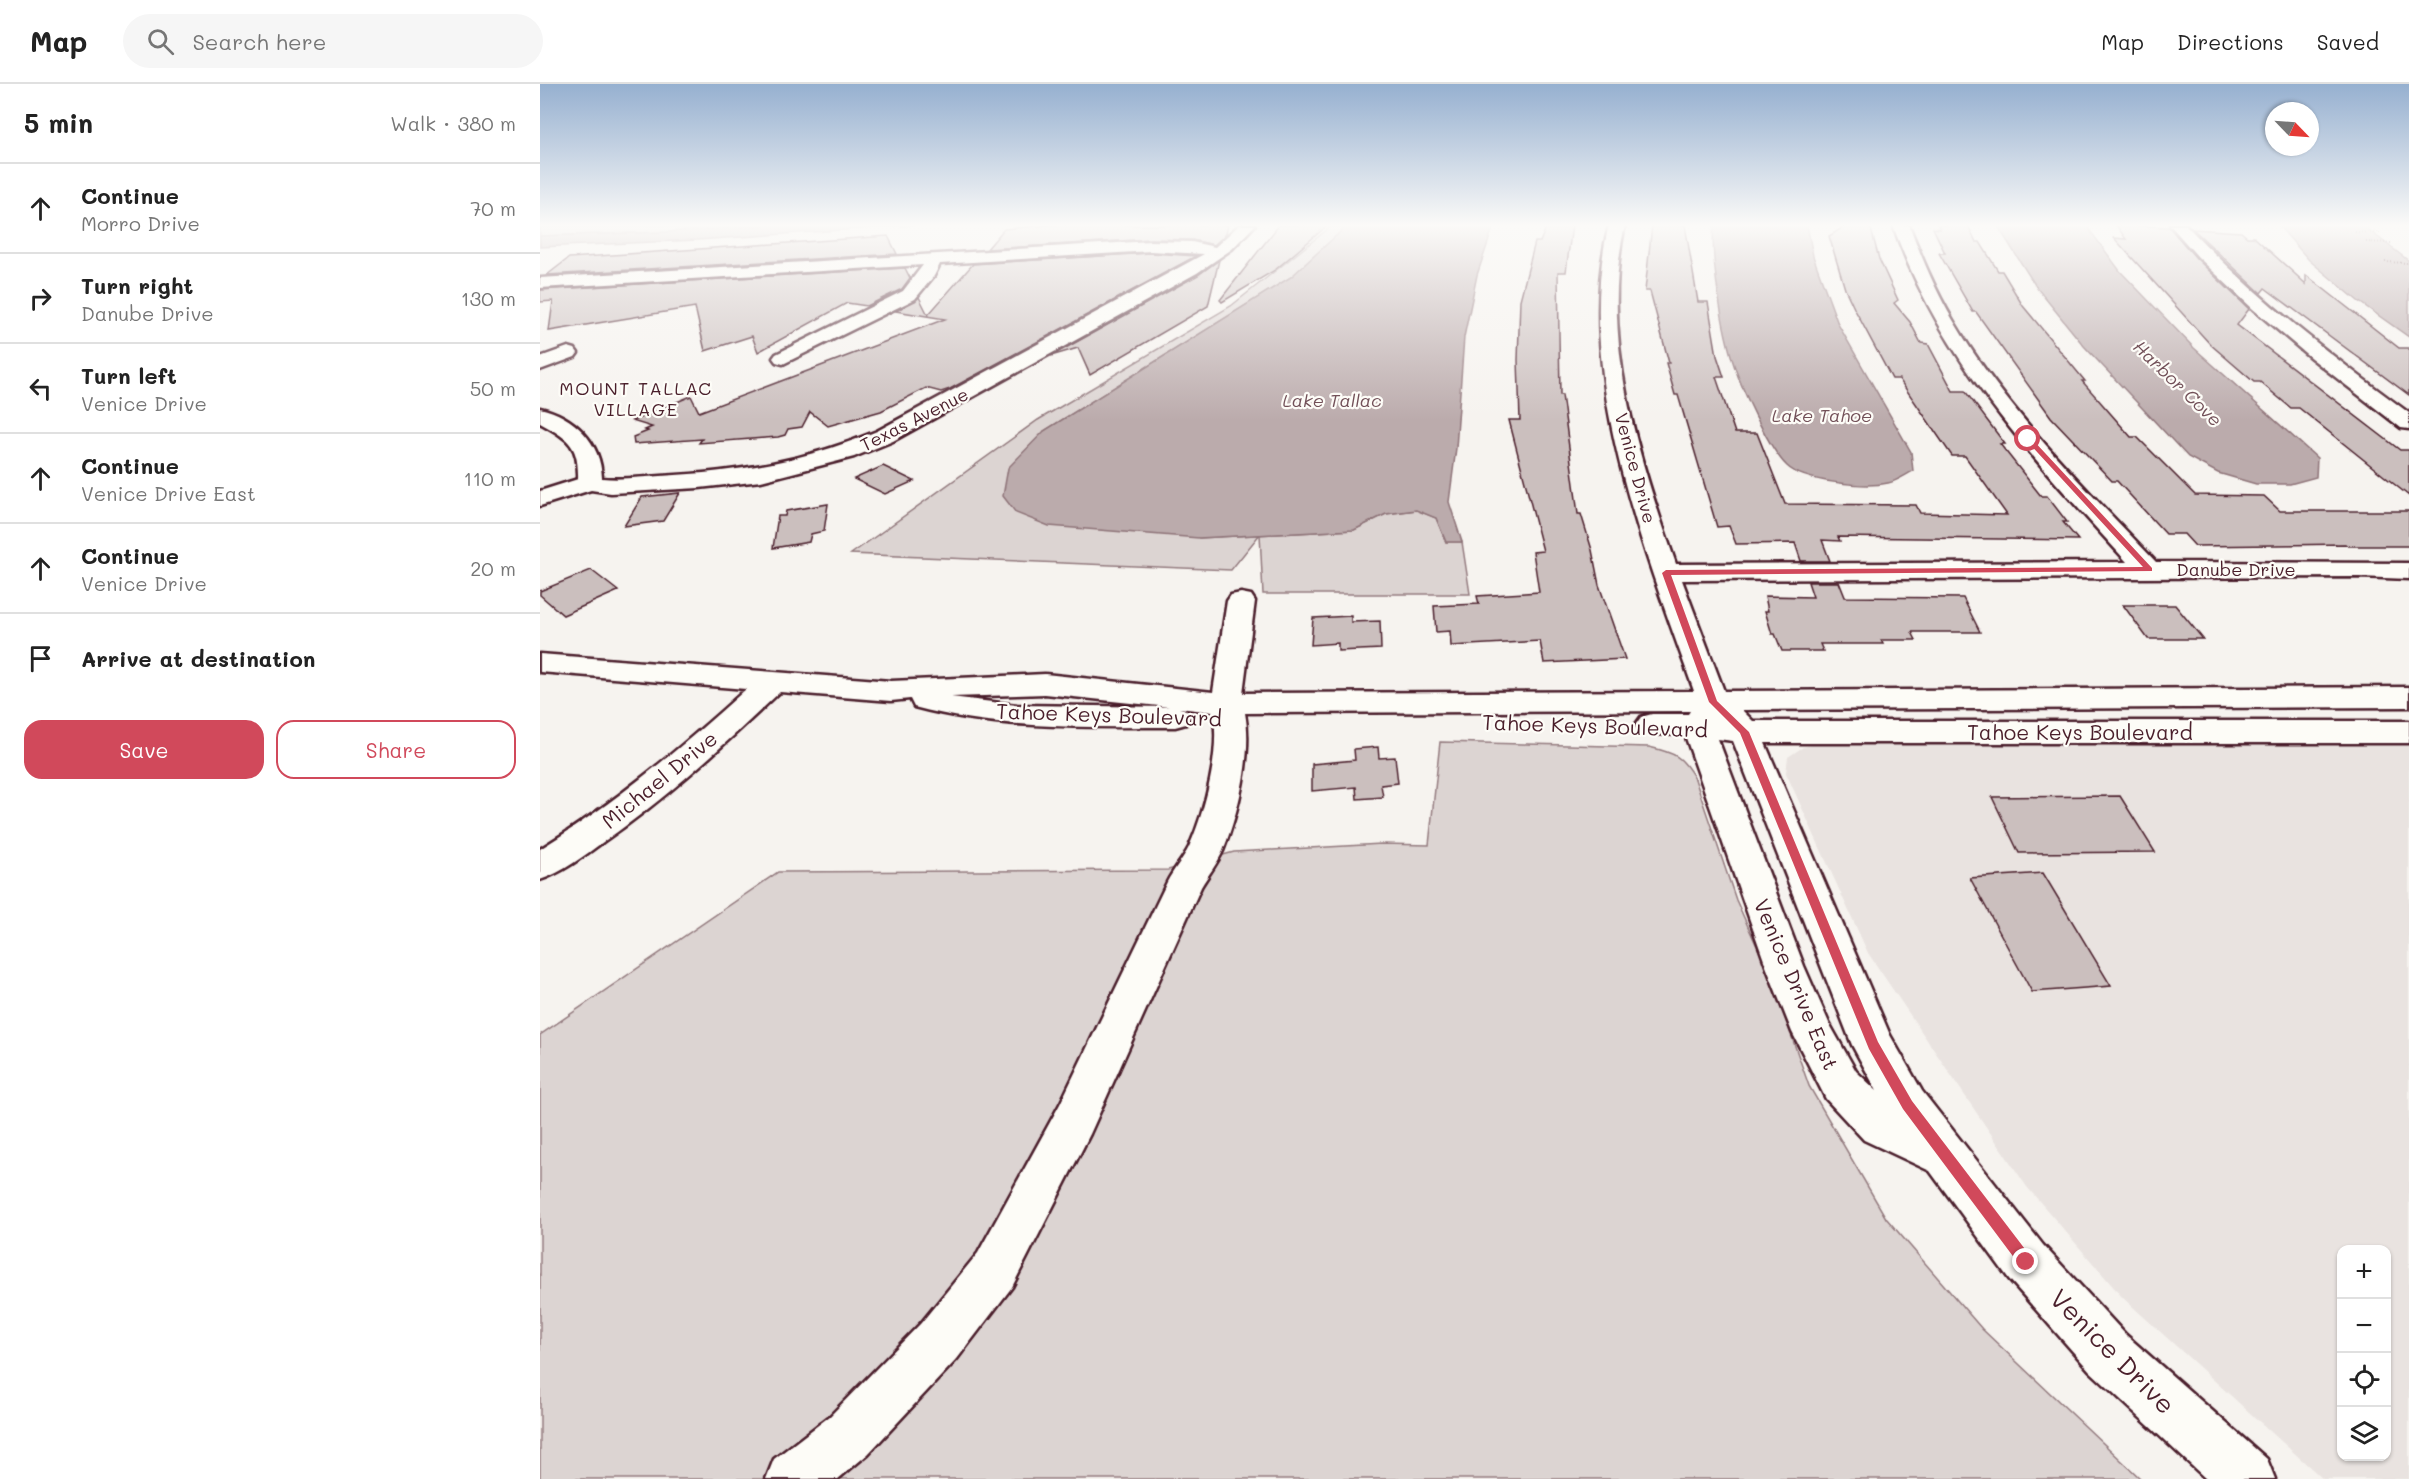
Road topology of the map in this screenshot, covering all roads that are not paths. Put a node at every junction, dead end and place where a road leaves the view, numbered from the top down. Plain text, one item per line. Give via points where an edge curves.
1 (913, 290) edge
2 (1152, 290) edge
3 (1609, 290) edge
4 (1928, 290) edge
5 (2241, 290) edge
6 (568, 353) dead end
7 (783, 358) dead end
8 (540, 364) edge
9 (540, 414) edge
10 (2409, 423) edge
11 (590, 483) junction
12 (540, 499) edge
13 (2149, 570) junction
14 (2409, 571) edge
15 (1666, 573) junction
16 (1241, 601) dead end
17 (540, 663) edge
18 (771, 683) junction
19 (2409, 697) edge
20 (1229, 710) junction
21 (1705, 714) junction
22 (1744, 732) junction
23 (2409, 732) edge
24 (540, 866) edge
25 (1946, 1156) junction
26 (794, 1479) edge
27 (2247, 1479) edge

1 - 7 street
2 - 11 street, Texas Avenue via 933,411 846,452 800,466 733,478 611,486
3 - 15 street, Venice Drive via 1613,371 1626,441
4 - 13 street via 1977,370 2028,439
5 - 10 street
6 - 8 street
9 - 11 street via 586,445 591,462
11 - 12 street, Texas Avenue
13 - 14 street, Danube Drive
13 - 15 street, Danube Drive
15 - 21 street, Venice Drive
16 - 20 street
17 - 18 street, Tahoe Keys Boulevard
18 - 20 street, Tahoe Keys Boulevard via 891,691 939,705 1018,715
18 - 24 street, Michael Drive via 638,801
19 - 21 street, Tahoe Keys Boulevard
20 - 21 street, Tahoe Keys Boulevard
20 - 26 street via 1229,768 1205,851 1185,882 1075,1119 995,1270 939,1341 857,1426
21 - 22 street, Tahoe Keys Boulevard
21 - 25 street, Venice Drive East via 1785,966 1841,1085 1880,1125
22 - 23 street, Tahoe Keys Boulevard
22 - 25 street via 1873,1045 1907,1105
25 - 27 street, Venice Drive via 2026,1262 2108,1353

